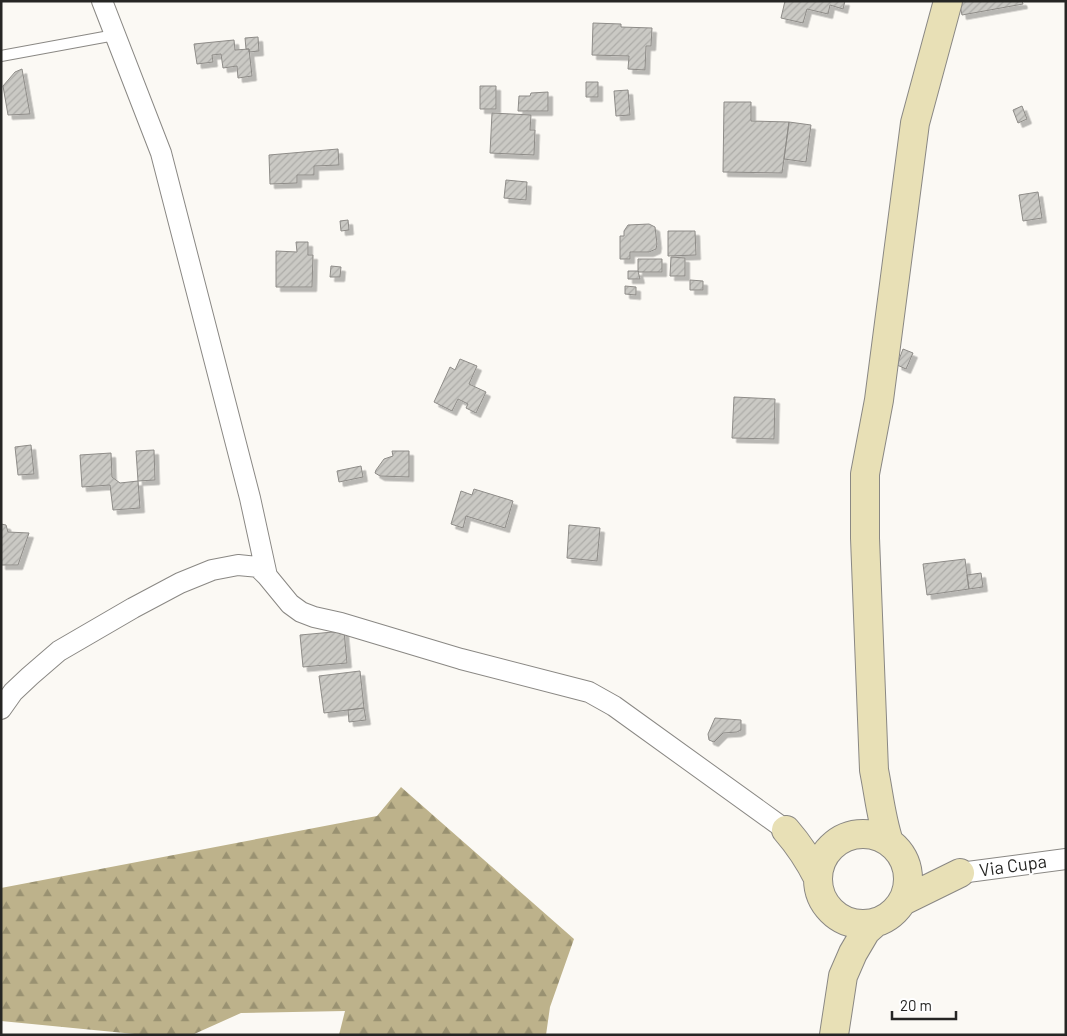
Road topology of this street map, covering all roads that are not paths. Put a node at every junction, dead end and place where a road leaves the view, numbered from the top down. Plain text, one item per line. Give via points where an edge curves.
1 (102, 1) edge
2 (948, 1) edge
3 (116, 35) junction
4 (1, 56) edge
5 (267, 576) junction
6 (1, 709) edge
7 (874, 770) junction
8 (786, 830) junction
9 (839, 841) junction
10 (896, 850) junction
11 (1066, 859) edge
12 (960, 873) junction
13 (818, 878) junction
14 (903, 901) junction
15 (832, 912) junction
16 (876, 922) junction
17 (843, 976) junction
18 (834, 1035) edge

1 - 3 street
2 - 7 street via 915,123 879,400 865,474
3 - 4 lane
3 - 5 street via 161,153
5 - 6 street via 258,567 238,565 212,570 180,583 59,651 13,692
5 - 8 street via 290,604 314,617 589,692 614,706
7 - 9 street via 854,828
7 - 10 street via 883,825
8 - 9 street via 820,843
8 - 13 street
9 - 10 street via 856,834 869,834 879,837
9 - 13 street via 825,854
10 - 12 street via 912,864 940,872
10 - 14 street via 907,868 907,890
11 - 12 street, Via Cupa
12 - 14 street
13 - 15 street via 819,890
14 - 16 street via 887,918
15 - 16 street via 854,923
15 - 17 street via 838,932
16 - 17 street via 866,931
17 - 18 street

